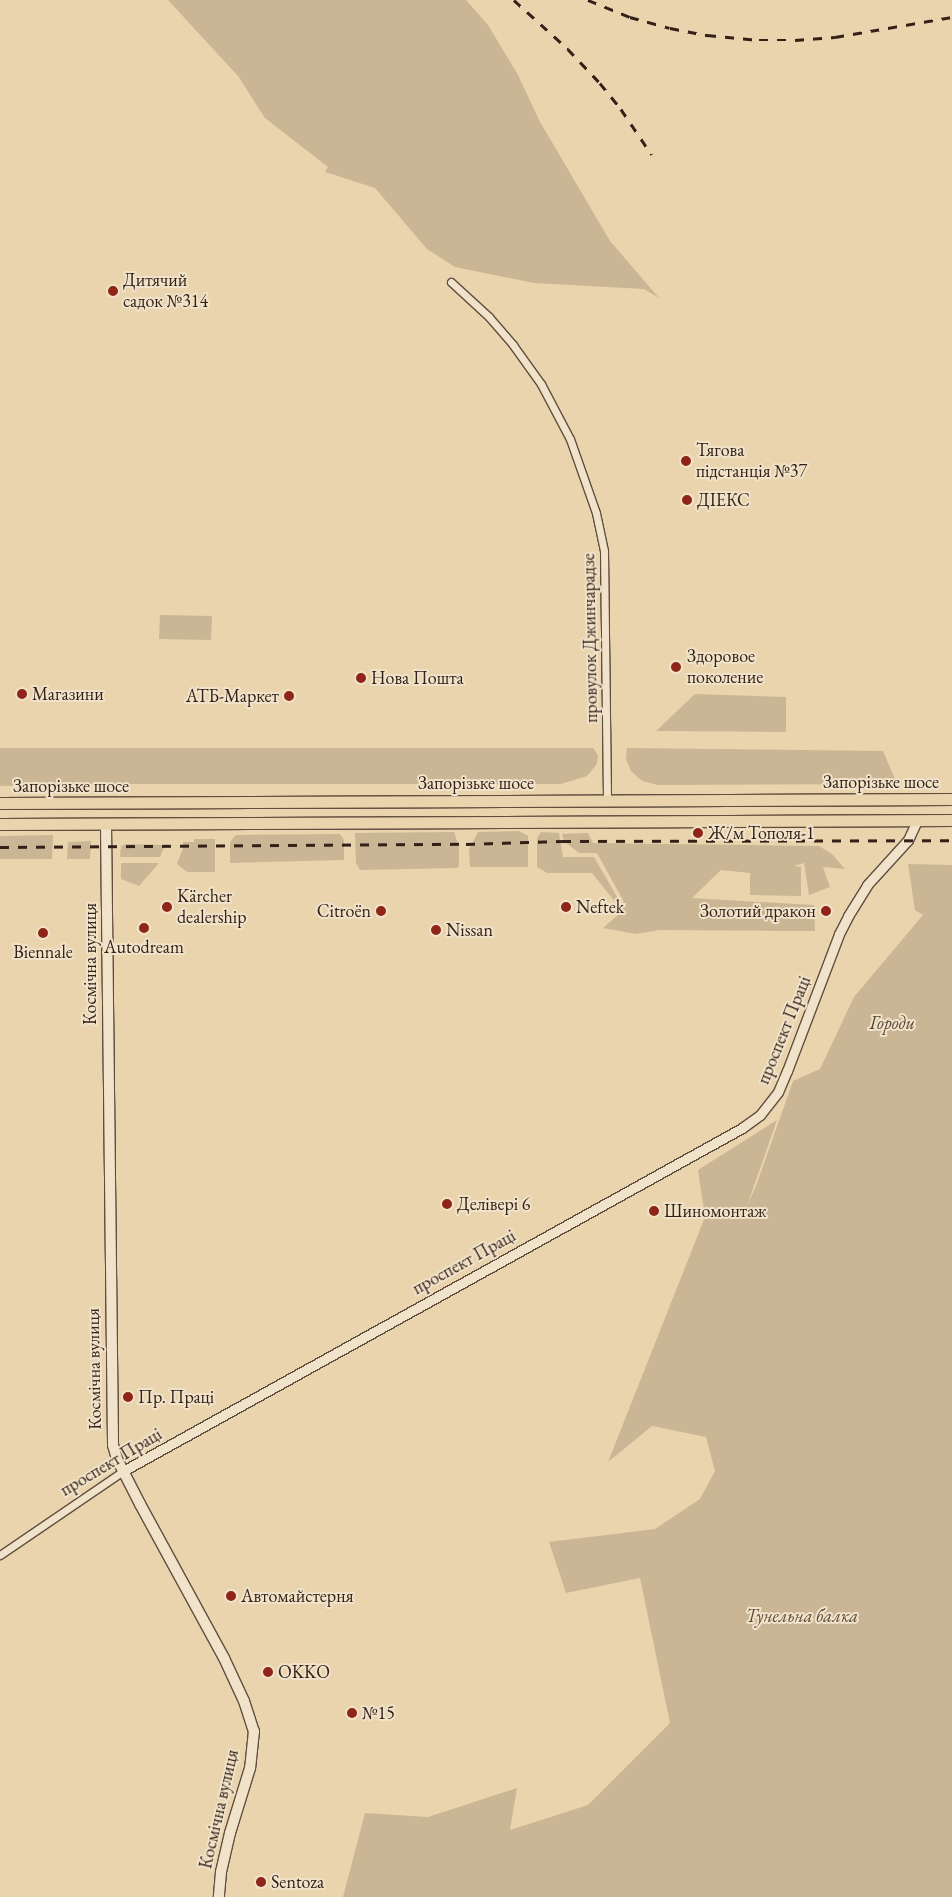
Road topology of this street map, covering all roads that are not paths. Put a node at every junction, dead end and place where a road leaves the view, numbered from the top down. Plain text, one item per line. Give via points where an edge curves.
1 (451, 282) dead end
2 (916, 799) junction
3 (952, 799) edge
4 (607, 801) junction
5 (0, 803) edge
6 (105, 803) junction
7 (952, 820) edge
8 (917, 821) junction
9 (607, 822) junction
10 (0, 824) edge
11 (106, 825) junction
12 (124, 1470) junction
13 (0, 1555) edge
14 (219, 1897) edge

1 - 4 street, провулок Джинчарадзе via 489,317 541,384 570,439 588,487 604,551
2 - 3 main road, Запорізьке шосе
2 - 4 main road, Запорізьке шосе
2 - 8 main road
4 - 6 main road, Запорізьке шосе
4 - 9 main road
5 - 6 main road, Запорізьке шосе
6 - 11 main road, Космічна вулиця
7 - 8 main road
8 - 9 main road
8 - 12 street, проспект Праці via 908,840 867,885 848,916 784,1078 769,1105 756,1119
9 - 11 main road
10 - 11 main road
11 - 12 main road, Космічна вулиця via 112,1433 115,1453
12 - 13 street, проспект Праці
12 - 14 main road, Космічна вулиця via 224,1658 254,1731 250,1768 226,1848

